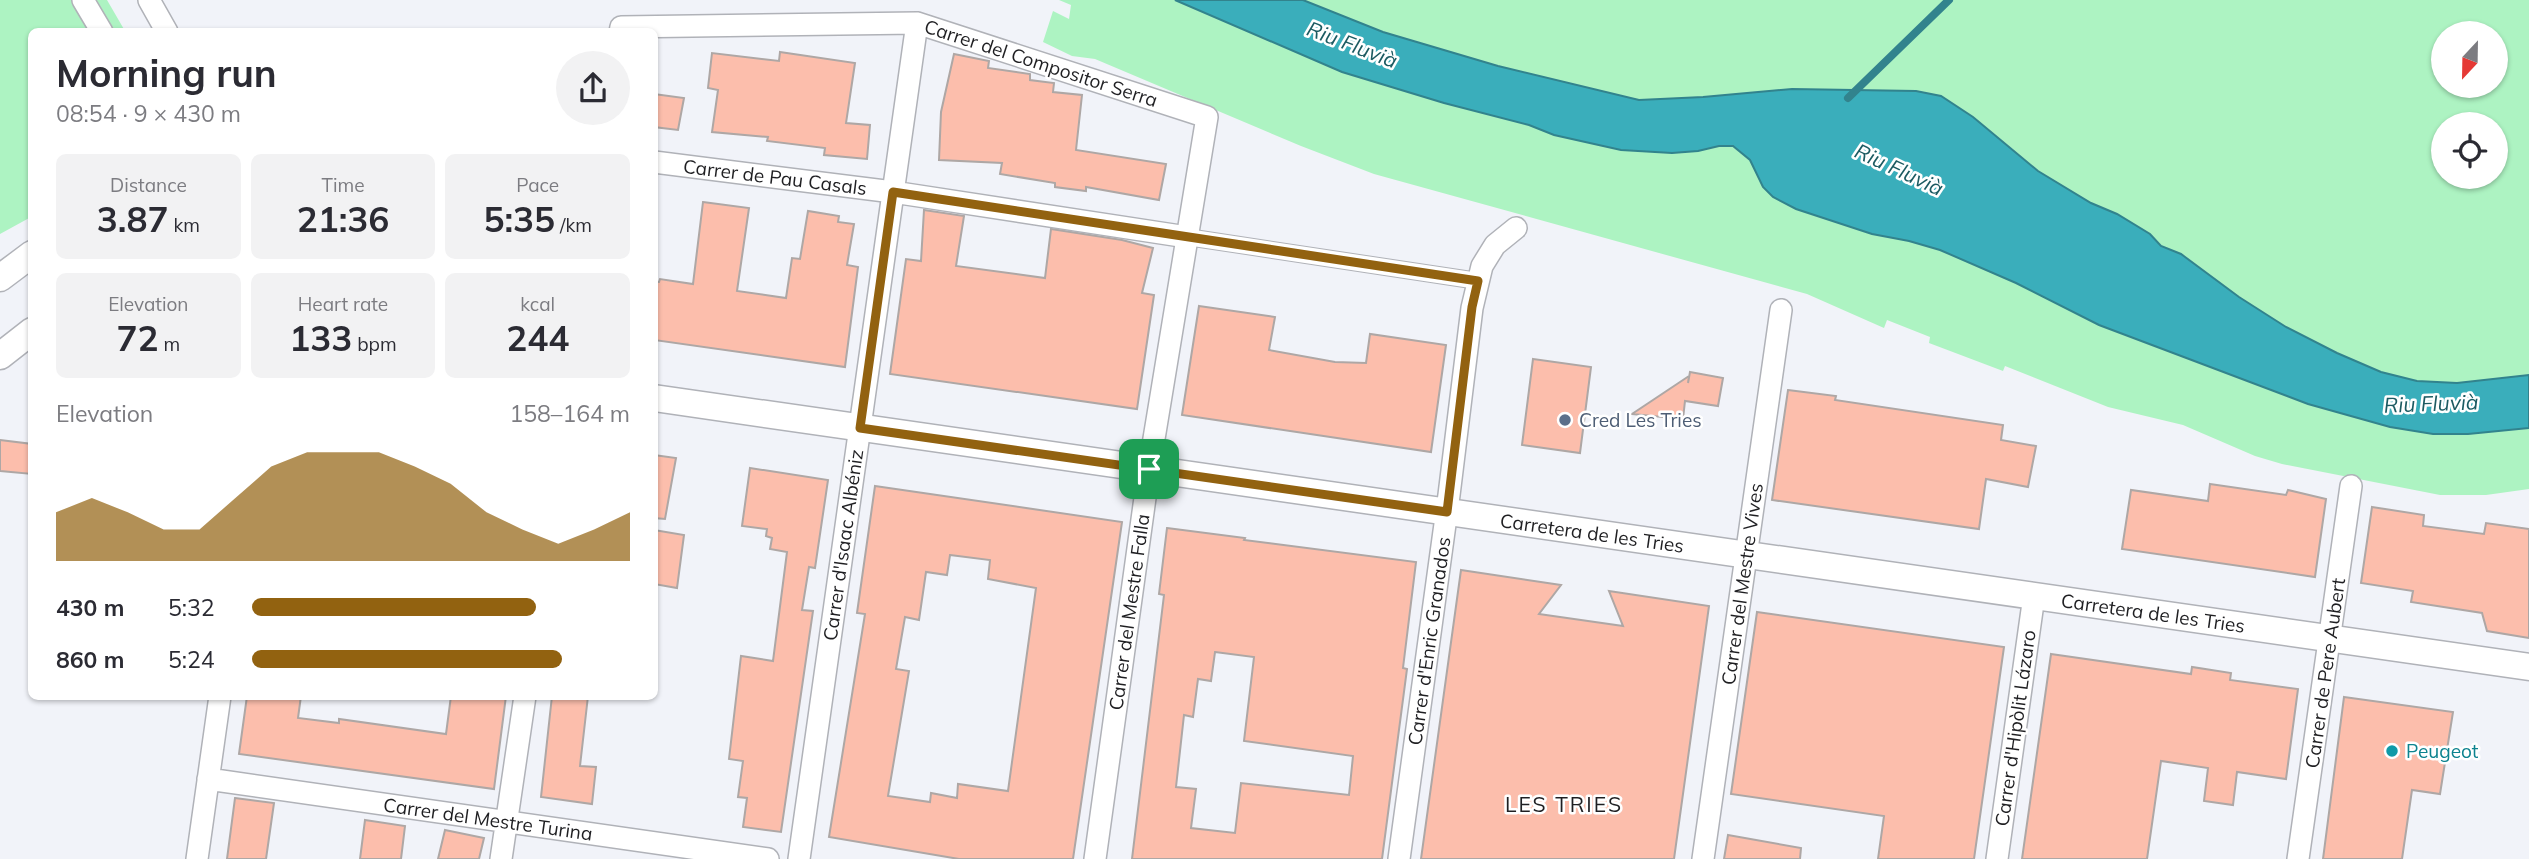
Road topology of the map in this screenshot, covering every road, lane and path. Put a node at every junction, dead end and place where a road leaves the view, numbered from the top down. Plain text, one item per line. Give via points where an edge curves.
1 (83, 0) edge
2 (149, 0) edge
3 (917, 23) junction
4 (100, 28) edge
5 (165, 28) edge
6 (658, 28) edge
7 (1206, 117) joint
8 (658, 163) edge
9 (893, 192) junction
10 (1516, 228) dead end
11 (1187, 236) junction
12 (28, 257) edge
13 (0, 278) edge
14 (1478, 281) junction
15 (1781, 310) dead end
16 (28, 334) edge
17 (0, 356) edge
18 (658, 399) edge
19 (860, 428) junction
20 (1149, 469) junction
21 (2351, 486) dead end
22 (1447, 512) junction
23 (1747, 555) junction
24 (2034, 596) junction
25 (2330, 639) junction
26 (2529, 667) edge
27 (219, 700) edge
28 (524, 700) edge
29 (208, 779) junction
30 (507, 822) junction
31 (197, 859) edge
32 (501, 859) edge
33 (768, 859) edge
34 (799, 859) edge
35 (1095, 859) edge
36 (1399, 859) edge
37 (1703, 859) edge
38 (1997, 859) edge
39 (2298, 859) edge

1 - 4 street
2 - 5 street
3 - 6 street, Carrer del Compositor Serra
3 - 7 street, Carrer del Compositor Serra
3 - 9 street, Carrer d'Isaac Albéniz
7 - 11 street, Carrer del Mestre Falla
8 - 9 street, Carrer de Pau Casals
9 - 11 street, Carrer de Pau Casals
9 - 19 street, Carrer d'Isaac Albéniz
10 - 14 street, Carrer d'Enric Granados via 1495,244
11 - 14 street
11 - 20 street, Carrer del Mestre Falla
12 - 13 street
14 - 22 street, Carrer d'Enric Granados
15 - 23 street, Carrer del Mestre Vives
16 - 17 street
18 - 19 street, Carretera de les Tries
19 - 20 street, Carretera de les Tries
19 - 34 street, Carrer d'Isaac Albéniz
20 - 22 street, Carretera de les Tries
20 - 35 street, Carrer del Mestre Falla
21 - 25 street, Carrer de Pere Aubert
22 - 23 street, Carretera de les Tries
22 - 36 street, Carrer d'Enric Granados
23 - 24 street, Carretera de les Tries
23 - 37 street, Carrer del Mestre Vives
24 - 25 street, Carretera de les Tries
24 - 38 street, Carrer d'Hipòlit Lázaro
25 - 26 street, Carretera de les Tries
25 - 39 street, Carrer de Pere Aubert
27 - 29 street
28 - 30 street
29 - 30 street, Carrer del Mestre Turina
29 - 31 street
30 - 32 street
30 - 33 street, Carrer del Mestre Turina

